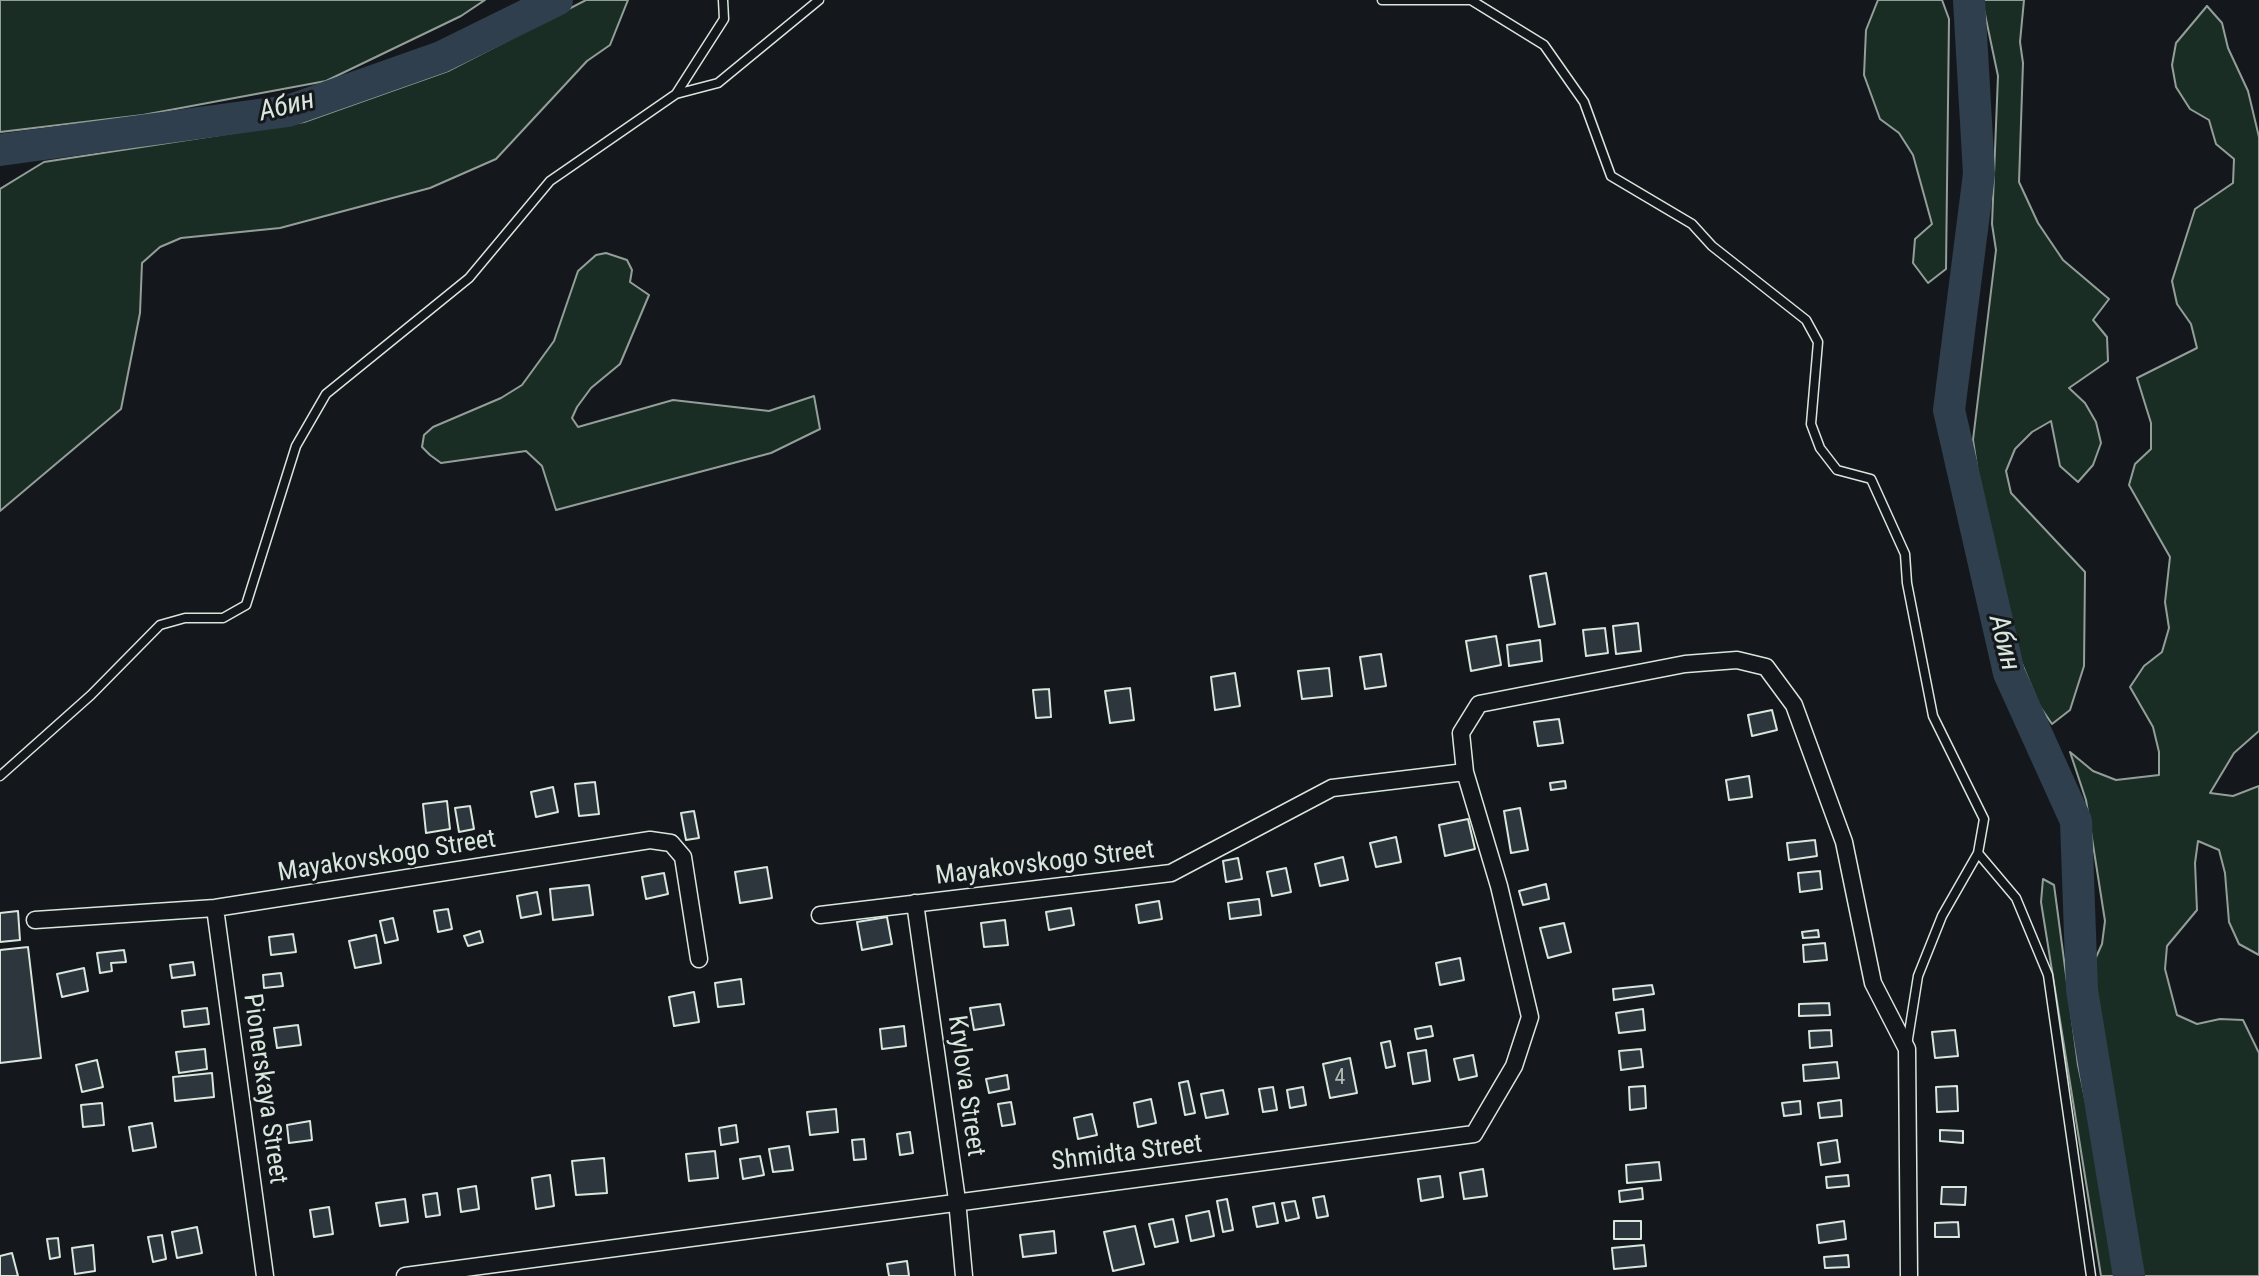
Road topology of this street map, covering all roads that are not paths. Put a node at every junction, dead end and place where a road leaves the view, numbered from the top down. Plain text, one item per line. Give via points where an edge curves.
1 (723, 0) edge
2 (819, 0) edge
3 (1382, 0) edge
4 (676, 94) junction
5 (1465, 772) junction
6 (0, 776) edge
7 (1978, 853) junction
8 (915, 903) junction
9 (215, 908) junction
10 (820, 915) dead end
11 (35, 920) dead end
12 (699, 959) dead end
13 (1907, 1049) junction
14 (957, 1200) junction
15 (265, 1276) edge
16 (405, 1276) edge
17 (964, 1276) edge
18 (1909, 1276) edge
19 (2091, 1276) edge

1 - 4 lane via 724,19
2 - 4 lane via 718,83
3 - 7 lane via 1471,0 1544,45 1584,102 1611,176 1692,224 1806,320 1818,342 1811,424 1837,470 1871,479 1905,554 1933,716 1984,819
4 - 6 lane via 550,181 469,278 326,394 296,446 246,605 223,618 185,618 160,625
5 - 8 street, Mayakovskogo Street via 1332,788 1171,873
5 - 13 street via 1461,733 1479,704 1685,664 1737,660 1766,667 1794,705 1844,842 1873,983
5 - 14 street, Shmidta Street via 1530,1017 1514,1066 1474,1134
7 - 13 lane via 1942,916 1918,976
7 - 19 lane via 2016,898 2048,975
8 - 10 street, Mayakovskogo Street
8 - 14 street, Krylova Street
9 - 11 street, Mayakovskogo Street
9 - 12 street, Mayakovskogo Street via 650,840 671,843 683,857
9 - 15 street, Pionerskaya Street
13 - 18 street
14 - 16 street, Shmidta Street
14 - 17 street, Krylova Street

